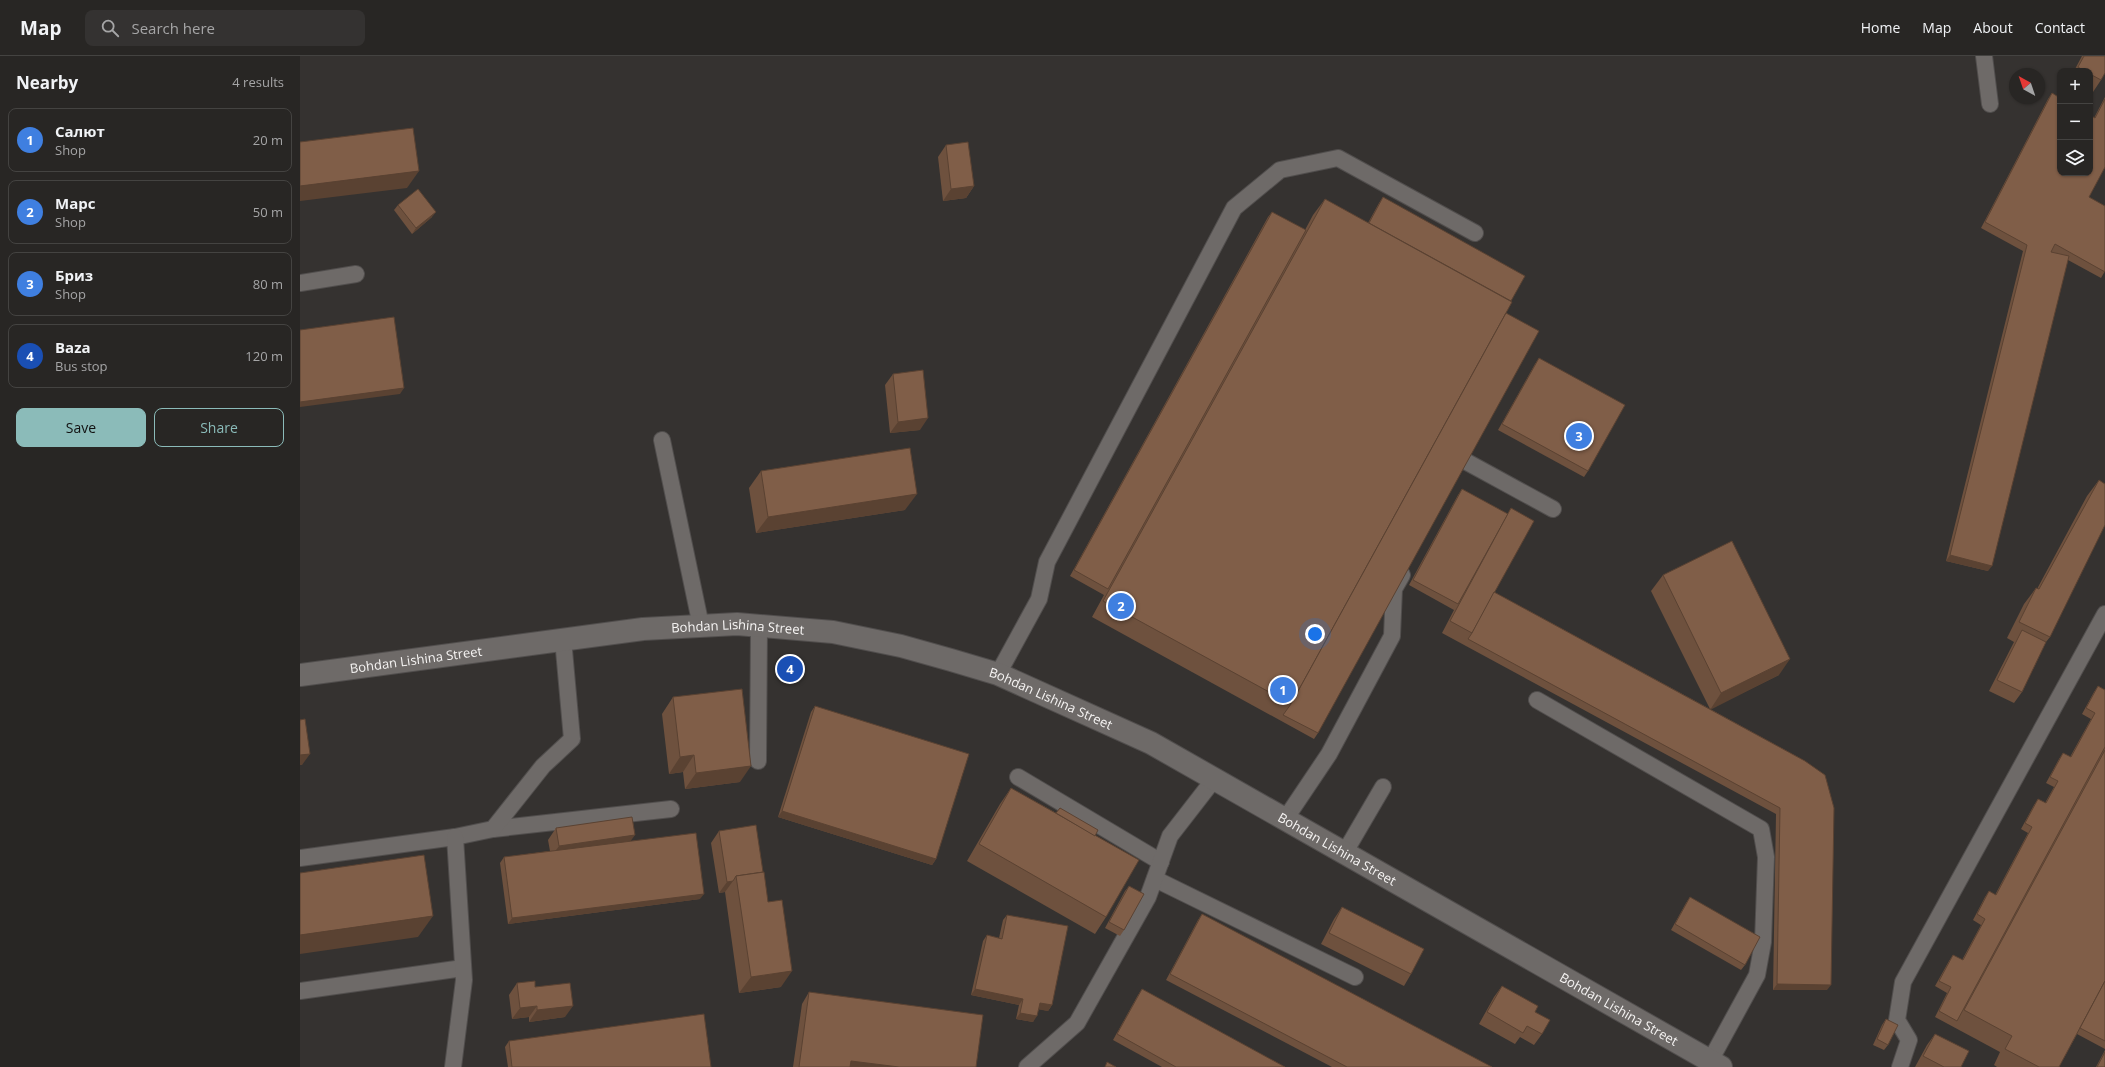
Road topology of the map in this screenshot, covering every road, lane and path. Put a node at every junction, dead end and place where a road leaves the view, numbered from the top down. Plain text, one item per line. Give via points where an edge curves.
1 (1984, 56) edge
2 (1990, 104) dead end
3 (1475, 233) dead end
4 (356, 274) dead end
5 (300, 283) edge
6 (662, 440) dead end
7 (1465, 461) edge
8 (1553, 509) dead end
9 (1409, 562) edge
10 (2105, 614) edge
11 (701, 626) junction
12 (759, 626) junction
13 (563, 640) junction
14 (998, 674) junction
15 (300, 675) edge
16 (1537, 700) dead end
17 (758, 761) dead end
18 (1018, 777) dead end
19 (1215, 778) junction
20 (1383, 787) dead end
21 (671, 809) dead end
22 (1286, 818) junction
23 (493, 830) junction
24 (455, 837) junction
25 (1345, 852) junction
26 (300, 858) edge
27 (1161, 862) junction
28 (1155, 879) junction
29 (463, 968) junction
30 (1355, 977) dead end
31 (300, 991) edge
32 (1715, 1064) edge
33 (453, 1067) edge
34 (1027, 1067) edge
35 (1900, 1067) edge

1 - 2 lane
3 - 14 lane via 1338,158 1280,170 1234,208 1047,562 1039,599
4 - 5 lane
6 - 11 lane
7 - 8 lane
9 - 22 lane via 1394,589 1392,636 1329,754
10 - 35 lane via 1903,982 1897,1020 1909,1040
11 - 12 main road, Bohdan Lishina Street
11 - 13 main road, Bohdan Lishina Street via 643,629
12 - 14 main road, Bohdan Lishina Street via 841,634 901,646
12 - 17 lane
13 - 15 main road, Bohdan Lishina Street
13 - 23 lane via 572,739 543,766
14 - 19 main road, Bohdan Lishina Street via 1151,743
16 - 32 lane via 1760,829 1766,857 1763,942 1757,975
18 - 27 lane
19 - 22 main road, Bohdan Lishina Street
19 - 27 lane via 1170,836
20 - 25 lane
21 - 23 lane
22 - 25 main road, Bohdan Lishina Street
23 - 24 lane
24 - 26 lane
24 - 29 lane
25 - 32 main road, Bohdan Lishina Street
27 - 28 lane
28 - 30 lane
28 - 34 lane via 1148,897 1077,1024
29 - 31 lane
29 - 33 lane via 460,1020

